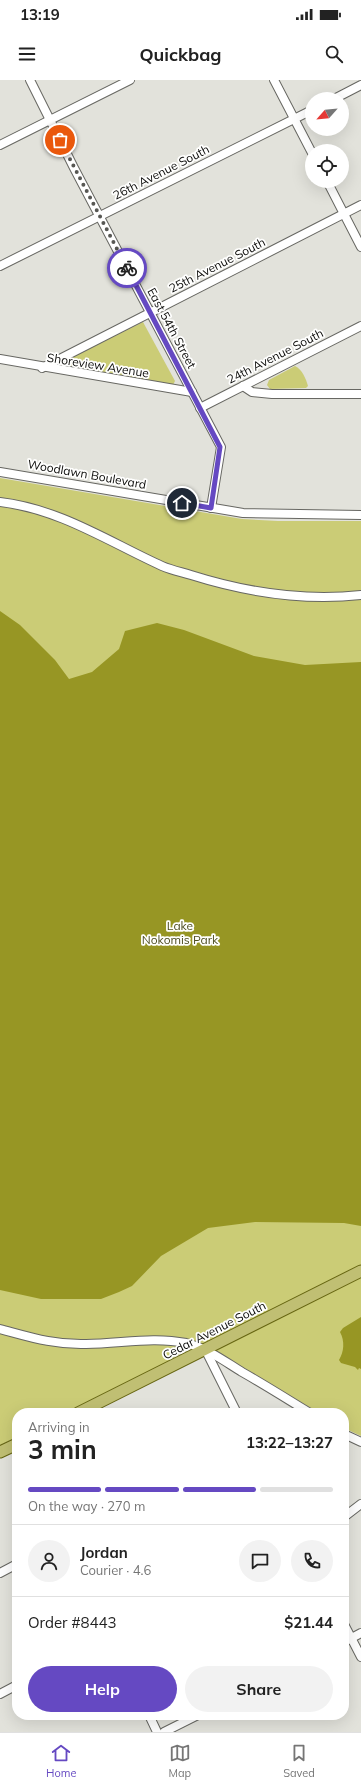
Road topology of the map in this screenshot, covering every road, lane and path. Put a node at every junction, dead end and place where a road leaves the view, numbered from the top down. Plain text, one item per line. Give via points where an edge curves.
1 (30, 80) edge
2 (130, 80) edge
3 (274, 80) edge
4 (361, 86) edge
5 (349, 92) edge
6 (305, 114) edge
7 (294, 119) junction
8 (50, 120) junction
9 (307, 144) edge
10 (0, 145) edge
11 (331, 188) edge
12 (361, 206) edge
13 (344, 214) junction
14 (100, 216) junction
15 (361, 247) edge
16 (0, 266) edge
17 (150, 312) junction
18 (361, 326) edge
19 (0, 359) edge
20 (42, 368) junction
21 (243, 386) junction
22 (192, 392) junction
23 (361, 394) edge
24 (200, 408) junction
25 (0, 472) edge
26 (0, 502) edge
27 (211, 508) junction
28 (361, 515) edge
29 (361, 595) edge
30 (361, 1271) edge
31 (0, 1329) edge
32 (205, 1349) junction
33 (88, 1408) edge
34 (234, 1408) edge
35 (302, 1408) edge
36 (349, 1436) edge
37 (361, 1442) edge
38 (12, 1449) edge
39 (0, 1452) edge
40 (361, 1504) edge
41 (349, 1513) edge
42 (12, 1567) edge
43 (0, 1573) edge
44 (361, 1633) edge
45 (349, 1639) edge
46 (349, 1641) edge
47 (361, 1658) edge
48 (12, 1688) edge
49 (0, 1694) edge
50 (151, 1720) edge
51 (188, 1720) edge
52 (157, 1732) edge
53 (164, 1732) edge

1 - 8 street, East 54th Street
2 - 8 street
3 - 7 street
4 - 5 street
6 - 7 street, 26th Avenue South
7 - 9 street
7 - 14 street, 26th Avenue South
8 - 10 street
8 - 14 street, East 54th Street
11 - 13 street
12 - 13 street, 25th Avenue South
13 - 15 street
13 - 17 street, 25th Avenue South
14 - 16 street, 26th Avenue South
14 - 17 street, East 54th Street
17 - 20 street, 25th Avenue South
17 - 22 street, East 54th Street
18 - 21 street, 24th Avenue South
19 - 20 street, Shoreview Avenue
20 - 22 street, Shoreview Avenue
21 - 23 street via 252,392 272,394
21 - 24 street, 24th Avenue South
22 - 24 street, East 54th Street
24 - 27 street, East 54th Street via 220,447
25 - 27 street, Woodlawn Boulevard
26 - 29 street via 18,504 59,516 163,566 230,587 312,596
27 - 28 street, Woodlawn Boulevard via 256,514
30 - 32 main road, Cedar Avenue South
31 - 32 street via 57,1343 160,1340
32 - 33 main road, Cedar Avenue South
32 - 34 street
32 - 35 street
36 - 37 street
38 - 39 main road
40 - 41 street
42 - 43 street
44 - 45 street
46 - 47 street
48 - 49 street
50 - 52 street
51 - 53 street

